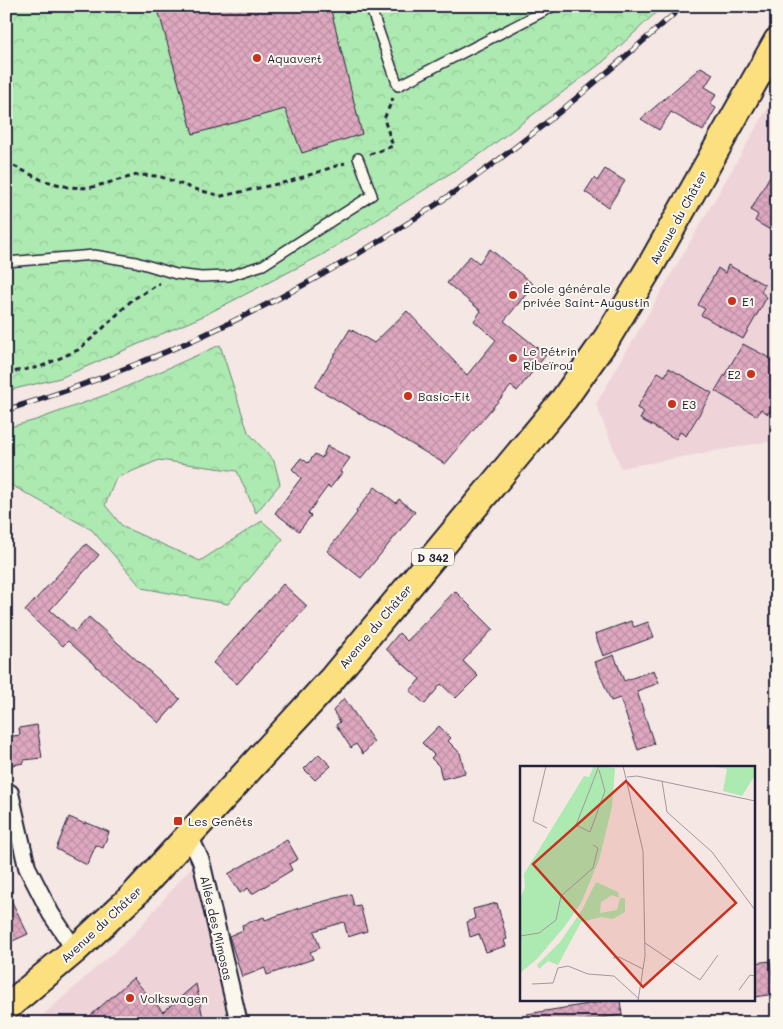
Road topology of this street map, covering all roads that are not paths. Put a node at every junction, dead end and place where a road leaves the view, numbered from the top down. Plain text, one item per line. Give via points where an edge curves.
1 (370, 6) edge
2 (554, 6) edge
3 (777, 42) edge
4 (358, 158) road end
5 (6, 262) edge
6 (6, 791) edge
7 (189, 835) junction
8 (75, 950) junction
9 (6, 1008) edge
10 (239, 1023) edge

1 - 2 lane via 398,86
3 - 7 main road, Avenue du Châter / D 342 via 646,273 607,338 564,399 330,680
4 - 5 lane via 372,195 263,265 229,276 201,278 94,255
6 - 8 street via 10,793 27,867 51,914
7 - 8 main road, Avenue du Châter / D 342 via 134,895
7 - 10 street, Allée des Mimosas via 201,861
8 - 9 main road, Avenue du Châter / D 342

